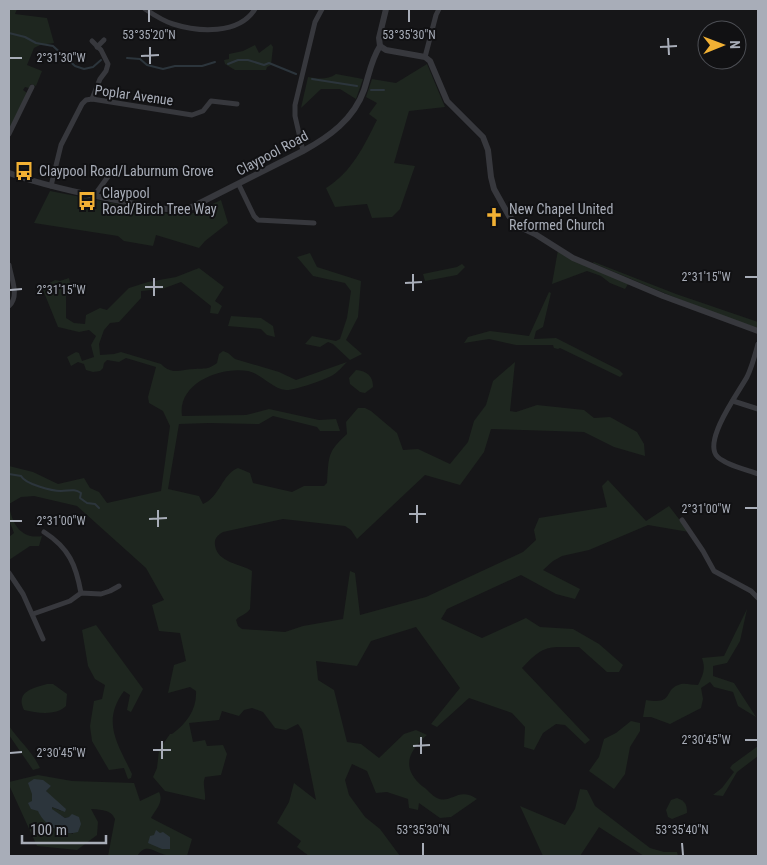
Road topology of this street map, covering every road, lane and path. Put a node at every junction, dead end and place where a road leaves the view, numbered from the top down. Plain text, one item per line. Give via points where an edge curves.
1 (146, 9) edge
2 (255, 9) edge
3 (322, 9) edge
4 (386, 9) edge
5 (439, 9) edge
6 (104, 40) dead end
7 (92, 41) dead end
8 (380, 46) junction
9 (97, 47) junction
10 (425, 57) junction
11 (29, 89) dead end
12 (92, 99) junction
13 (237, 104) dead end
14 (9, 134) edge
15 (303, 151) junction
16 (112, 171) dead end
17 (9, 172) edge
18 (238, 185) junction
19 (51, 186) junction
20 (94, 196) junction
21 (314, 223) dead end
22 (9, 265) edge
23 (9, 306) edge
24 (758, 331) edge
25 (758, 344) edge
26 (733, 401) junction
27 (758, 409) edge
28 (758, 474) edge
29 (682, 520) dead end
30 (43, 531) dead end
31 (9, 573) edge
32 (11, 581) edge
33 (119, 585) dead end
34 (81, 593) junction
35 (758, 598) edge
36 (33, 614) junction
37 (43, 639) dead end

1 - 2 street via 172,24 207,29 237,24 246,20
3 - 15 street via 315,22 295,105
4 - 8 street, Claypool Road
5 - 10 street
6 - 9 street
7 - 9 street
8 - 10 street
8 - 15 street, Claypool Road via 361,99 351,114 331,134
9 - 12 street via 108,64
10 - 24 street via 432,64 451,106 483,137 494,189 518,226 572,258
11 - 14 street
12 - 13 street, Poplar Avenue via 192,115 203,111 211,101
12 - 19 street, Poplar Avenue via 82,104 64,138
15 - 18 street, Claypool Road
16 - 20 street
17 - 19 street, Claypool Road
18 - 20 street, Claypool Road via 198,205 180,210
18 - 21 street via 258,220
19 - 20 street, Claypool Road
22 - 23 street via 15,295
25 - 26 street
26 - 27 street
26 - 28 street via 713,442 713,449 722,460
29 - 35 street via 714,571
30 - 34 street via 54,538 70,557
31 - 32 street
32 - 36 street
33 - 34 street via 101,594
34 - 36 street
36 - 37 street

